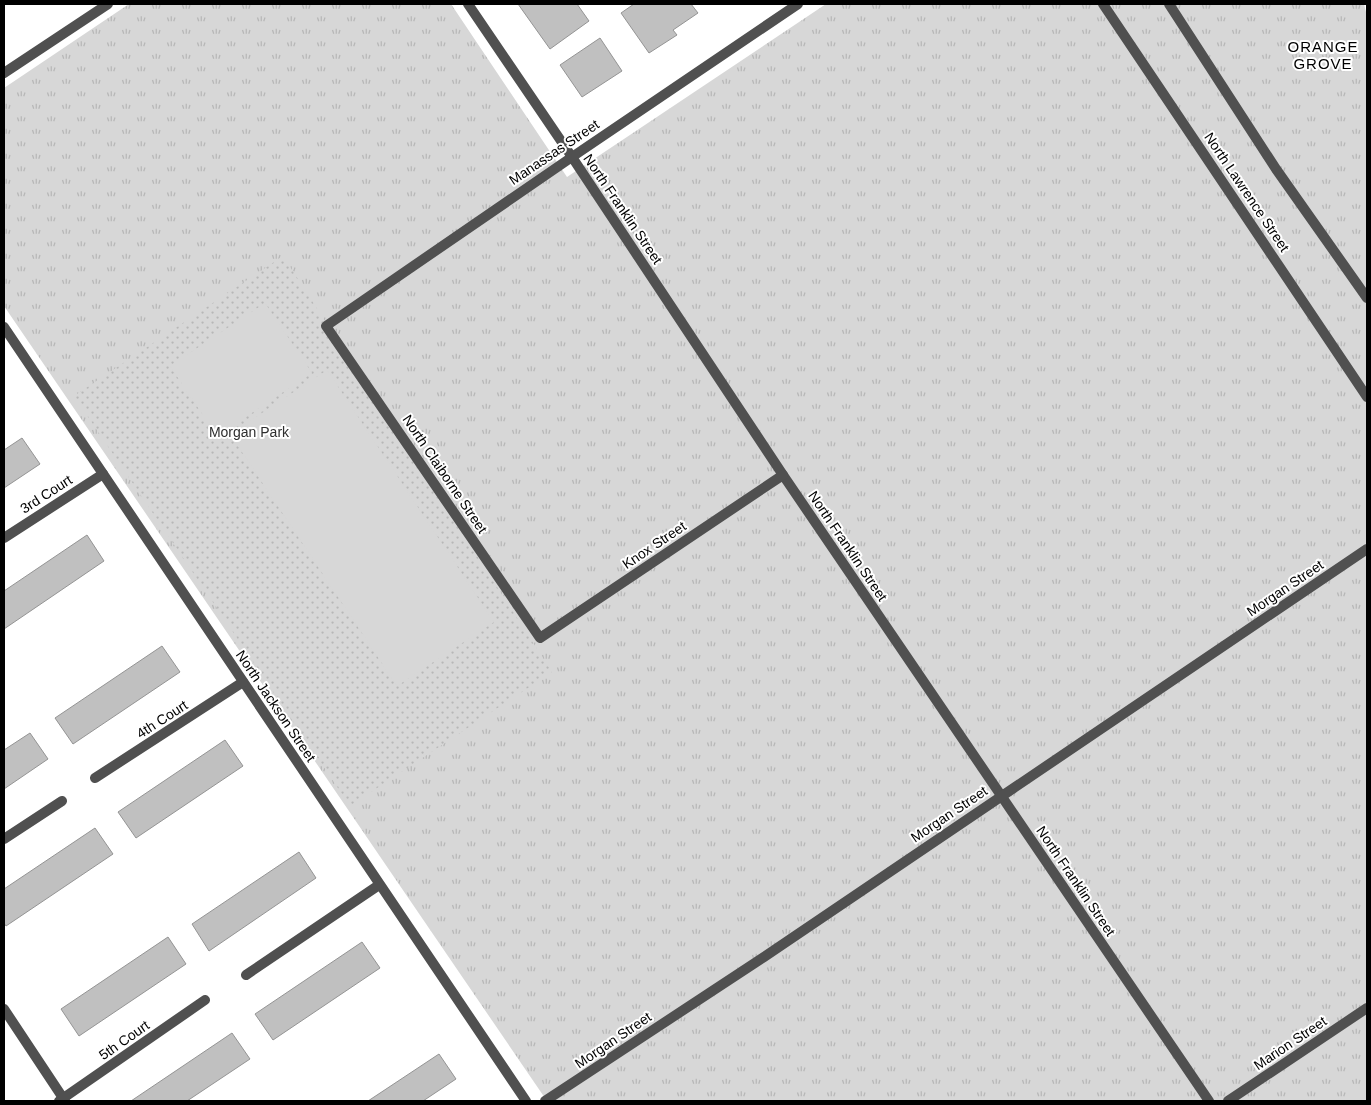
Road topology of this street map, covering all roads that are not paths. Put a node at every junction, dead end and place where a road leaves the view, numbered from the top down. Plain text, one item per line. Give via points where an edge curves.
1 (108, 4) edge
2 (468, 4) edge
3 (798, 4) edge
4 (1103, 4) edge
5 (1169, 4) edge
6 (4, 73) edge
7 (572, 156) junction
8 (1367, 298) edge
9 (326, 326) joint
10 (4, 327) edge
11 (1367, 396) edge
12 (103, 474) junction
13 (783, 475) junction
14 (4, 538) edge
15 (1367, 549) edge
16 (540, 638) joint
17 (243, 682) junction
18 (96, 778) dead end
19 (1000, 795) junction
20 (62, 801) dead end
21 (4, 840) edge
22 (379, 885) junction
23 (246, 975) dead end
24 (205, 1000) dead end
25 (1367, 1008) edge
26 (4, 1009) edge
27 (62, 1100) edge
28 (526, 1101) edge
29 (545, 1101) edge
30 (1209, 1101) edge
31 (1228, 1101) edge

1 - 6 street
2 - 7 street, North Franklin Street
3 - 7 street, Manassas Street
4 - 11 street, North Lawrence Street
5 - 8 street via 1276,169
7 - 9 street, Manassas Street
7 - 13 street, North Franklin Street
9 - 16 street, North Claiborne Street
10 - 12 street, North Jackson Street
12 - 14 street, 3rd Court
12 - 17 street, North Jackson Street
13 - 16 street, Knox Street
13 - 19 street, North Franklin Street
15 - 19 street, Morgan Street
17 - 18 street, 4th Court
17 - 22 street, North Jackson Street
19 - 29 street, Morgan Street
19 - 30 street, North Franklin Street
20 - 21 street
22 - 23 street
22 - 28 street, North Jackson Street
24 - 27 street, 5th Court
25 - 31 street, Marion Street
26 - 27 street

